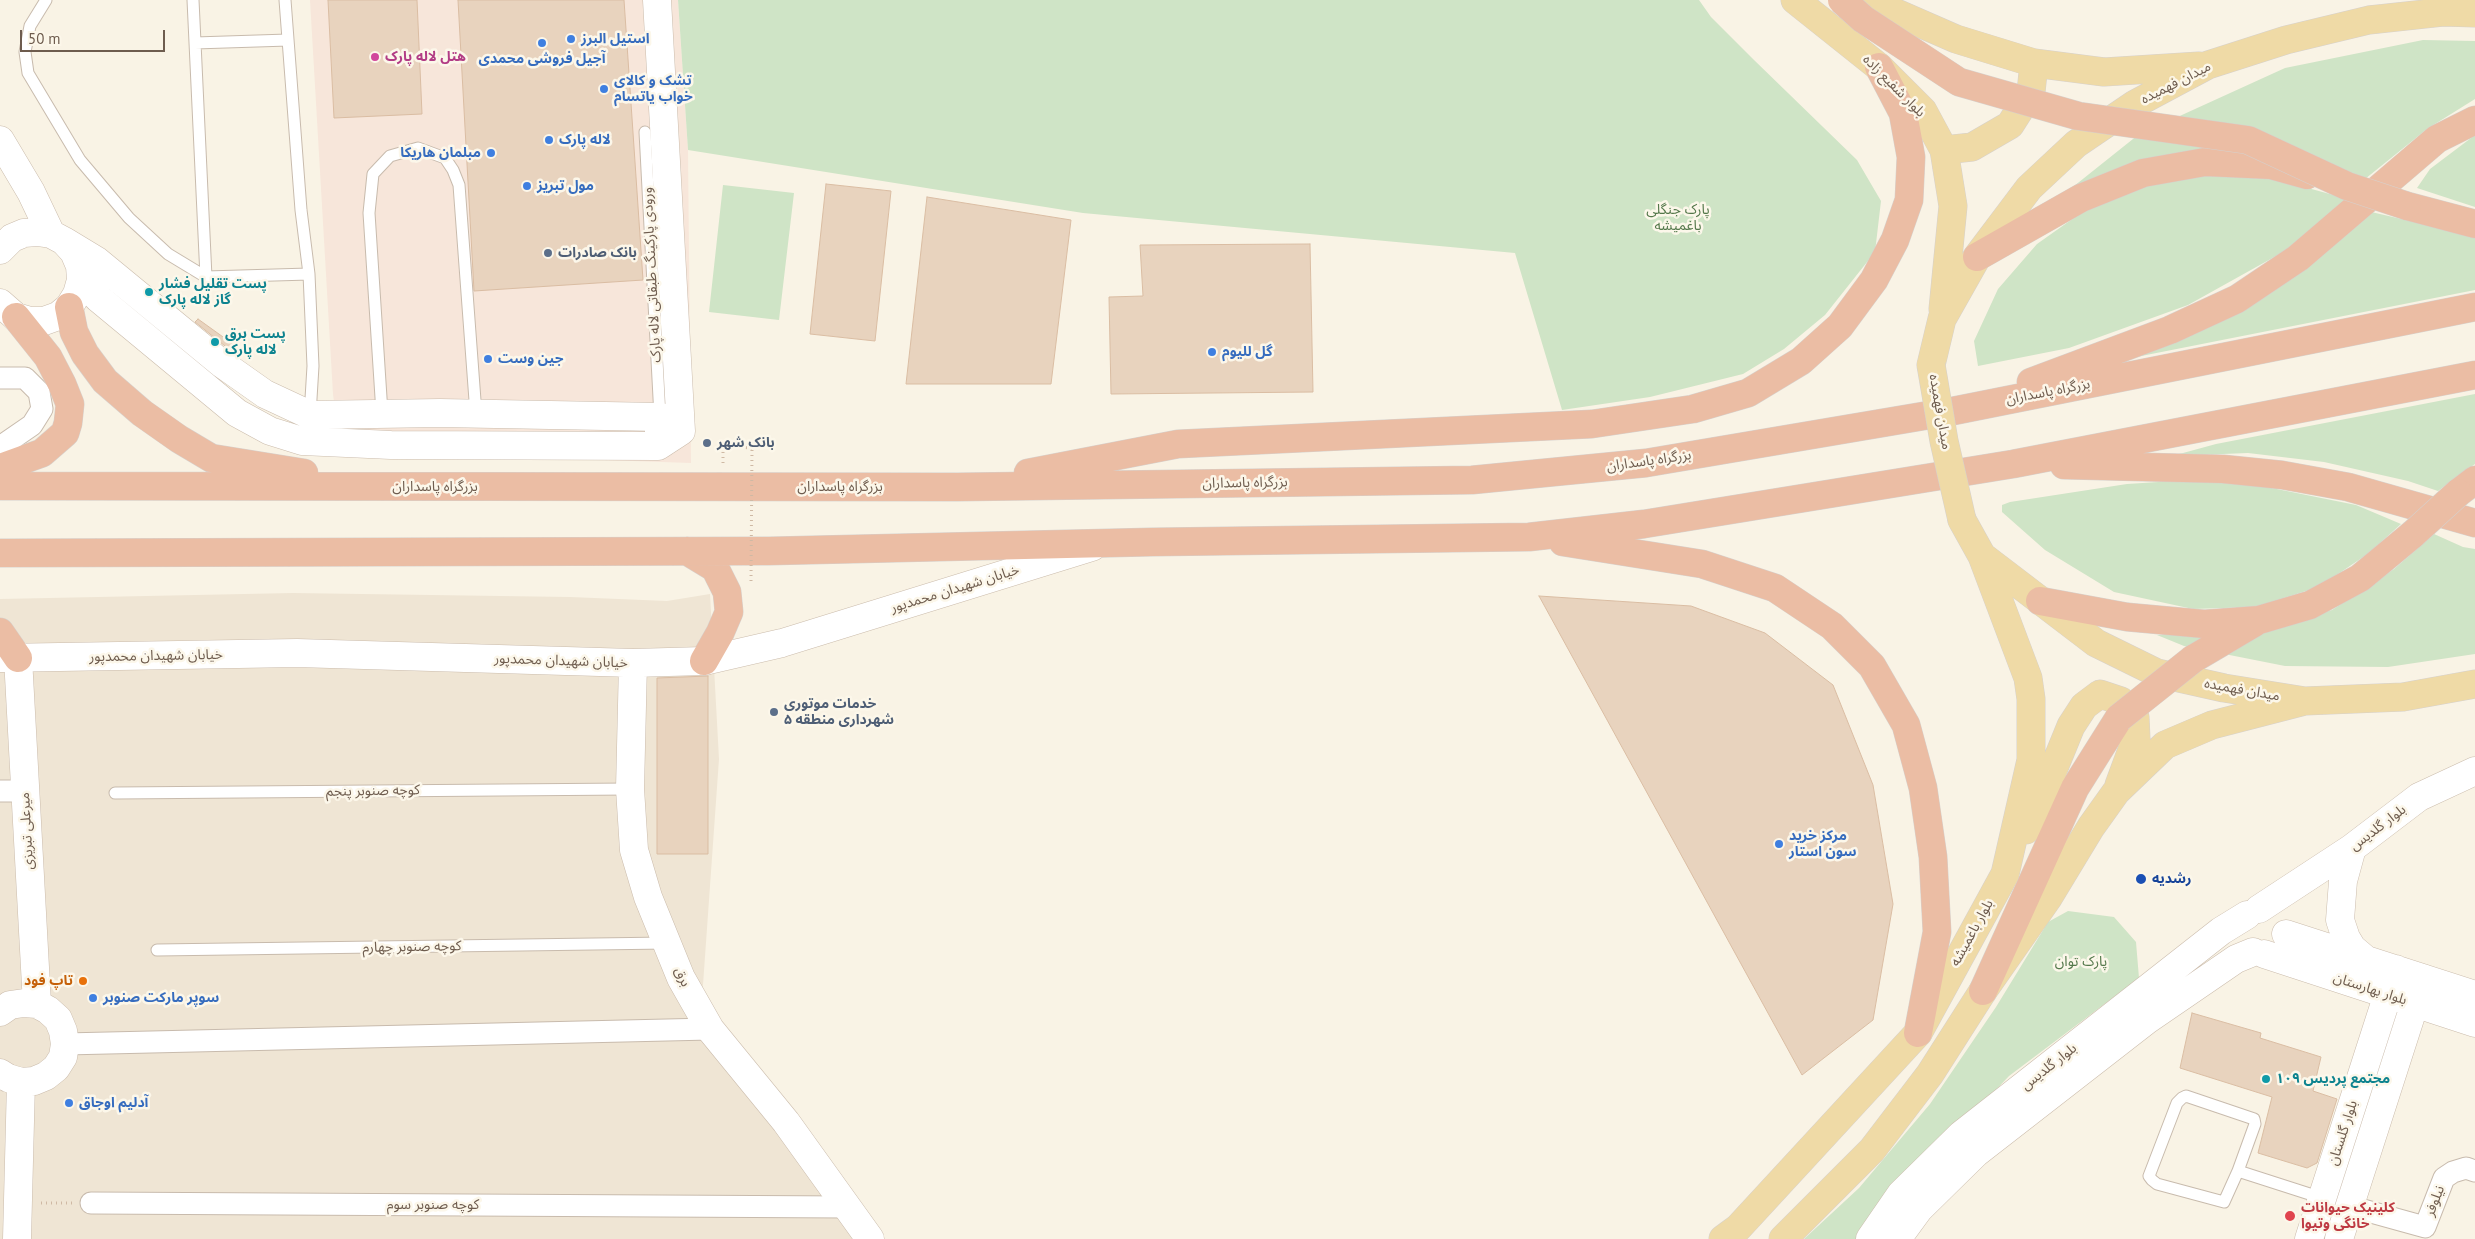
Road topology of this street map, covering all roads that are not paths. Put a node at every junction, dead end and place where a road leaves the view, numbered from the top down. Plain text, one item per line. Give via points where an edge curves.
1 (46, 0) edge
2 (193, 0) edge
3 (285, 0) edge
4 (657, 0) edge
5 (1795, 0) edge
6 (1842, 0) edge
7 (1876, 0) edge
8 (2473, 0) edge
9 (2443, 12) junction
10 (2475, 14) edge
11 (288, 40) junction
12 (195, 43) junction
13 (2034, 63) junction
14 (2208, 65) junction
15 (1879, 67) junction
16 (2475, 120) edge
17 (645, 132) dead end
18 (0, 140) edge
19 (1944, 150) junction
20 (2347, 186) junction
21 (2475, 224) edge
22 (57, 238) junction
23 (0, 250) edge
24 (1977, 258) junction
25 (309, 274) junction
26 (206, 277) junction
27 (81, 280) junction
28 (69, 306) junction
29 (2475, 307) edge
30 (8, 310) edge
31 (1942, 319) junction
32 (2475, 375) edge
33 (0, 378) edge
34 (1953, 411) junction
35 (237, 413) junction
36 (382, 413) junction
37 (447, 413) junction
38 (476, 414) junction
39 (310, 415) junction
40 (660, 417) junction
41 (658, 446) junction
42 (0, 447) edge
43 (2013, 464) junction
44 (0, 468) edge
45 (0, 486) edge
46 (381, 486) junction
47 (957, 487) junction
48 (2467, 487) edge
49 (2475, 523) edge
50 (1529, 537) junction
51 (1104, 543) junction
52 (687, 551) junction
53 (0, 553) edge
54 (1982, 556) junction
55 (2040, 601) junction
56 (2259, 620) junction
57 (0, 632) edge
58 (9, 658) edge
59 (704, 661) junction
60 (633, 663) junction
61 (2475, 684) edge
62 (2305, 701) junction
63 (2475, 771) edge
64 (630, 789) junction
65 (13, 791) edge
66 (2116, 792) junction
67 (115, 794) dead end
68 (2352, 848) junction
69 (2005, 874) junction
70 (2253, 912) junction
71 (2286, 934) junction
72 (667, 943) junction
73 (157, 950) dead end
74 (2259, 953) junction
75 (2365, 960) junction
76 (2396, 969) junction
77 (2423, 978) junction
78 (1983, 991) junction
79 (2388, 995) junction
80 (2475, 995) edge
81 (37, 1004) junction
82 (2414, 1004) junction
83 (0, 1012) edge
84 (2475, 1023) edge
85 (710, 1029) junction
86 (1918, 1033) junction
87 (65, 1044) junction
88 (10, 1077) edge
89 (2238, 1171) junction
90 (2475, 1171) edge
91 (2322, 1198) junction
92 (91, 1203) road end
93 (2349, 1206) junction
94 (848, 1207) junction
95 (2424, 1233) edge
96 (17, 1239) edge
97 (870, 1239) edge
98 (1723, 1239) edge
99 (1783, 1239) edge
100 (1870, 1239) edge
101 (1897, 1239) edge
102 (2309, 1239) edge
103 (2338, 1239) edge

1 - 26 lane via 30,26 25,52 28,74 80,160 129,218 168,254
2 - 12 lane
3 - 11 lane
4 - 41 street via 681,431
5 - 15 main road, بلوار شفیع زاده
6 - 20 highway, bridge via 1863,18 1959,82 2078,116 2248,140
7 - 13 main road via 1894,12 1956,39
8 - 9 main road
9 - 10 main road, میدان فهمیده
9 - 14 main road, میدان فهمیده via 2369,20 2286,40
11 - 12 lane
11 - 25 lane
12 - 26 lane
13 - 14 main road via 2104,72
13 - 19 main road via 2031,92 2010,125 1972,147
14 - 24 main road, میدان فهمیده via 2135,104 2076,144 2029,188
15 - 19 main road, بلوار شفیع زاده via 1923,111
15 - 47 highway via 1903,113 1911,157 1909,200 1895,240 1874,280 1840,326 1801,361 1748,393 1693,409 1592,424 1178,444
16 - 34 highway via 2437,139 2298,258 2237,298 2170,330
17 - 40 lane, ورودی پارکینگ طبقاتی لاله پارک
18 - 22 street
19 - 31 main road, بلوار شفیع زاده via 1953,206
20 - 21 highway, bridge
20 - 24 highway via 2272,166 2205,162 2142,173 2081,198
22 - 23 street via 38,232 24,233 12,238
22 - 27 street via 74,252
22 - 39 street via 97,261 221,363 265,394
24 - 31 main road, میدان فهمیده
25 - 26 lane
25 - 39 lane via 313,366
27 - 28 street
27 - 35 street via 98,298
28 - 30 street via 58,316 44,321 30,321
28 - 46 highway via 74,332 105,381 142,413 211,458
29 - 34 highway, بزرگراه پاسداران
30 - 44 highway via 48,357 70,404 65,433 42,453
31 - 54 main road, میدان فهمیده, bridge via 1931,365 1962,520
32 - 43 highway
33 - 42 street via 25,378 39,392 42,409 32,425
34 - 47 highway, بزرگراه پاسداران via 1646,463 1472,480
35 - 37 street via 306,431 447,436
35 - 41 street via 270,431 302,441 391,446
36 - 37 street
36 - 38 lane via 369,213 373,174 390,156 418,148 445,158 459,185
36 - 39 street
37 - 38 street
38 - 40 street
40 - 41 street
43 - 49 highway via 2224,469 2282,475 2348,487
43 - 50 highway via 1644,524
45 - 46 highway, بزرگراه پاسداران
46 - 47 highway, بزرگراه پاسداران
48 - 56 highway, bridge via 2360,578 2310,605
50 - 51 highway
50 - 86 highway via 1702,564 1775,588 1832,626 1872,666 1906,725 1923,788 1934,857 1937,932
51 - 52 highway
51 - 59 street, خیابان شهیدان محمدپور via 782,644
52 - 53 highway
52 - 59 highway via 715,568 727,592 729,612
54 - 55 main road, میدان فهمیده
54 - 69 main road, بلوار باغمیشه via 2028,678 2031,700 2031,760
55 - 56 highway via 2127,617 2204,624
55 - 62 main road, میدان فهمیده via 2096,643 2157,673
56 - 78 highway, bridge via 2193,659 2119,718 2074,788
57 - 58 highway
58 - 60 street, خیابان شهیدان محمدپور via 297,653
58 - 65 street, میرعلی تبریزی
59 - 60 street, خیابان شهیدان محمدپور
60 - 64 street, برق
61 - 62 main road, میدان فهمیده via 2403,697
62 - 66 main road via 2212,725 2165,745
63 - 68 street, بلوار گلدیس via 2419,797
64 - 67 lane, کوچه صنوبر پنجم
64 - 72 street, برق via 634,850 648,897
65 - 81 street, میرعلی تبریزی
66 - 69 main road via 2136,739 2134,717 2121,701 2100,694 2084,706 2071,726 2040,802
66 - 78 main road
68 - 70 street, بلوار گلدیس
68 - 75 street via 2343,881 2340,920 2349,943
69 - 86 main road, بلوار باغمیشه
70 - 71 street via 2266,908 2279,915
70 - 74 street via 2241,926 2242,938
70 - 100 street, بلوار گلدیس via 2221,932 1962,1135 1901,1194
71 - 74 street via 2277,950
71 - 75 street, بلوار بهارستان
72 - 73 lane, کوچه صنوبر چهارم
72 - 85 street, برق via 681,978
74 - 79 street, بلوار بهارستان
74 - 101 street, بلوار گلدیس via 2236,959 2147,1020 1976,1153 1919,1209
75 - 76 street, بلوار بهارستان
76 - 77 street, بلوار بهارستان
76 - 79 street, بلوار گلستان
77 - 80 street, بلوار بهارستان
77 - 82 street, بلوار گلستان
78 - 99 main road via 1930,1074 1872,1150
79 - 82 street, بلوار بهارستان
79 - 91 street, بلوار گلستان
81 - 83 street via 10,1005
81 - 87 street via 58,1019
82 - 84 street, بلوار بهارستان
82 - 93 street, بلوار گلستان
85 - 87 street
85 - 94 street, برق via 786,1122
86 - 98 main road, بلوار باغمیشه via 1738,1228
87 - 88 street via 63,1057 56,1068 40,1079
88 - 96 street via 18,1204
89 - 89 lane via 2256,1124 2254,1119 2186,1096 2182,1098 2177,1103 2149,1176 2152,1180 2224,1202
89 - 91 lane
90 - 95 street, نیلوفر via 2466,1168 2444,1178
91 - 93 street
91 - 102 street, بلوار گلستان
92 - 94 street, کوچه صنوبر سوم
93 - 95 street, نیلوفر
93 - 103 street, بلوار گلستان
94 - 97 street, برق

